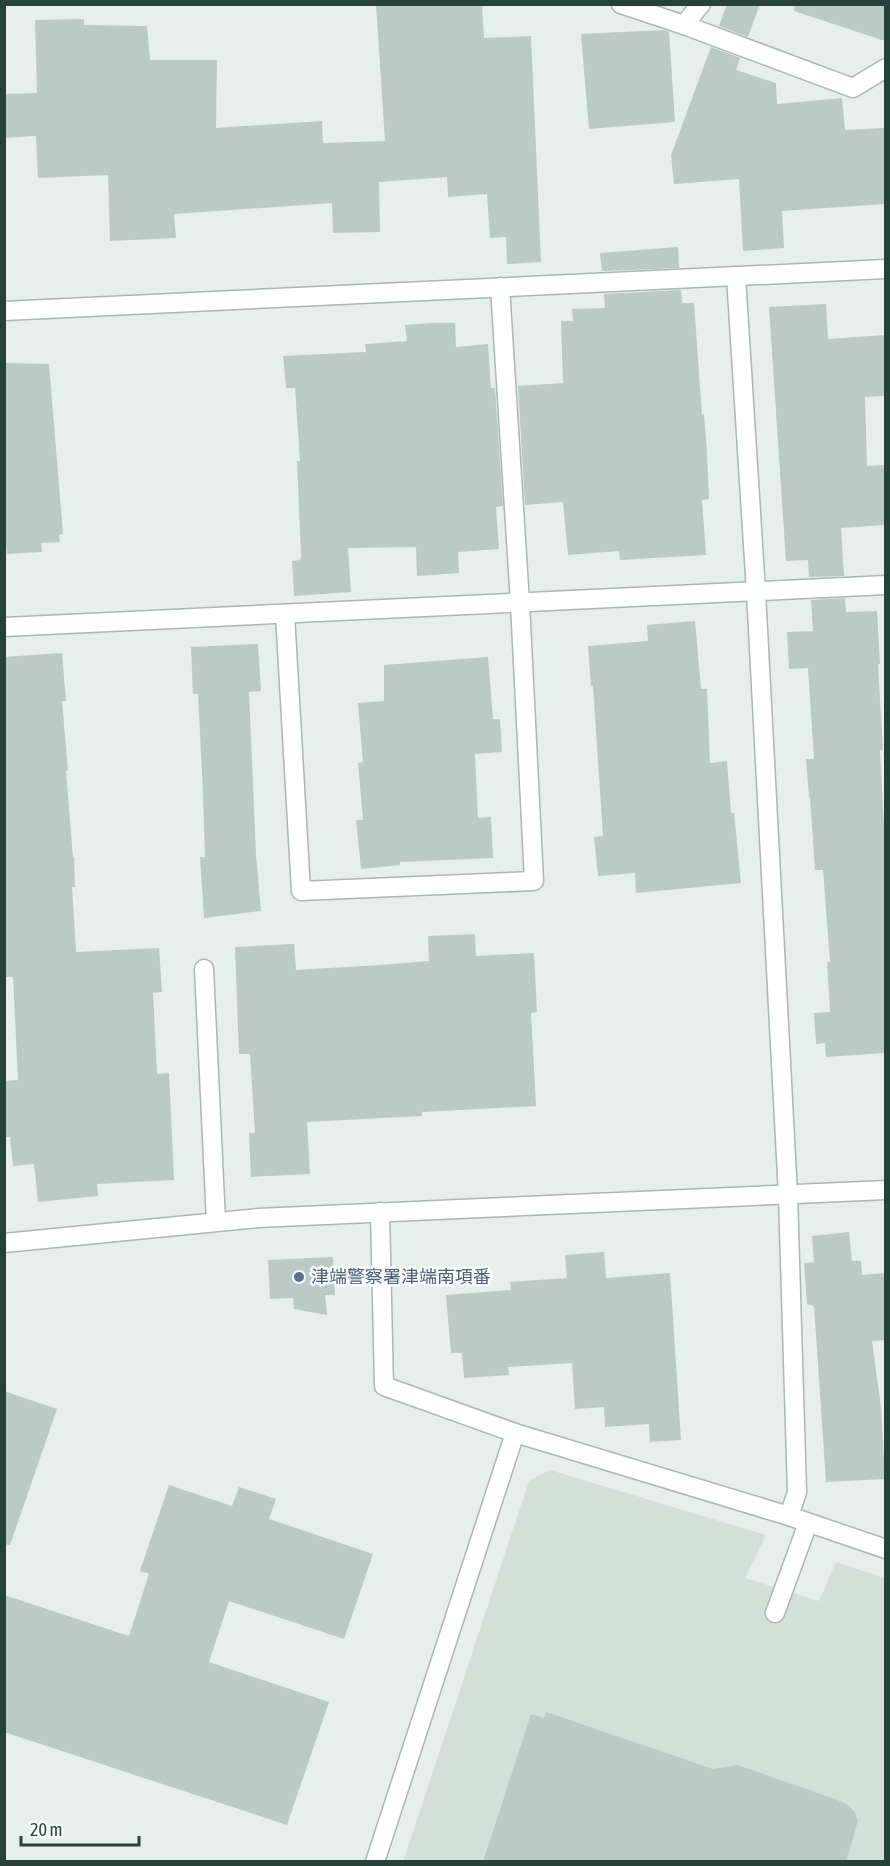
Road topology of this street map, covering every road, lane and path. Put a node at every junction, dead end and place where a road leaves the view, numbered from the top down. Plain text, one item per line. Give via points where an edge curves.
1 (621, 4) edge
2 (701, 4) edge
3 (684, 26) junction
4 (885, 68) edge
5 (885, 269) edge
6 (736, 276) junction
7 (500, 287) junction
8 (4, 310) edge
9 (885, 585) edge
10 (756, 592) junction
11 (519, 603) junction
12 (285, 614) junction
13 (4, 627) edge
14 (204, 969) dead end
15 (885, 1190) edge
16 (788, 1195) junction
17 (380, 1212) junction
18 (216, 1222) junction
19 (4, 1243) edge
20 (515, 1433) junction
21 (789, 1516) junction
22 (808, 1523) junction
23 (885, 1549) edge
24 (775, 1612) dead end
25 (375, 1862) edge

1 - 3 street
2 - 3 street
3 - 4 street via 853,88
5 - 6 street
6 - 7 street
6 - 10 street
7 - 8 street
7 - 11 street
9 - 10 street
10 - 11 street
10 - 16 street
11 - 12 street
11 - 12 street via 534,881 301,891
12 - 13 street
14 - 18 street
15 - 16 street
16 - 17 street
16 - 21 street via 797,1491
17 - 18 street
17 - 20 street via 384,1386
18 - 19 street
20 - 21 street
20 - 25 street
21 - 22 street
22 - 23 street
22 - 24 street

